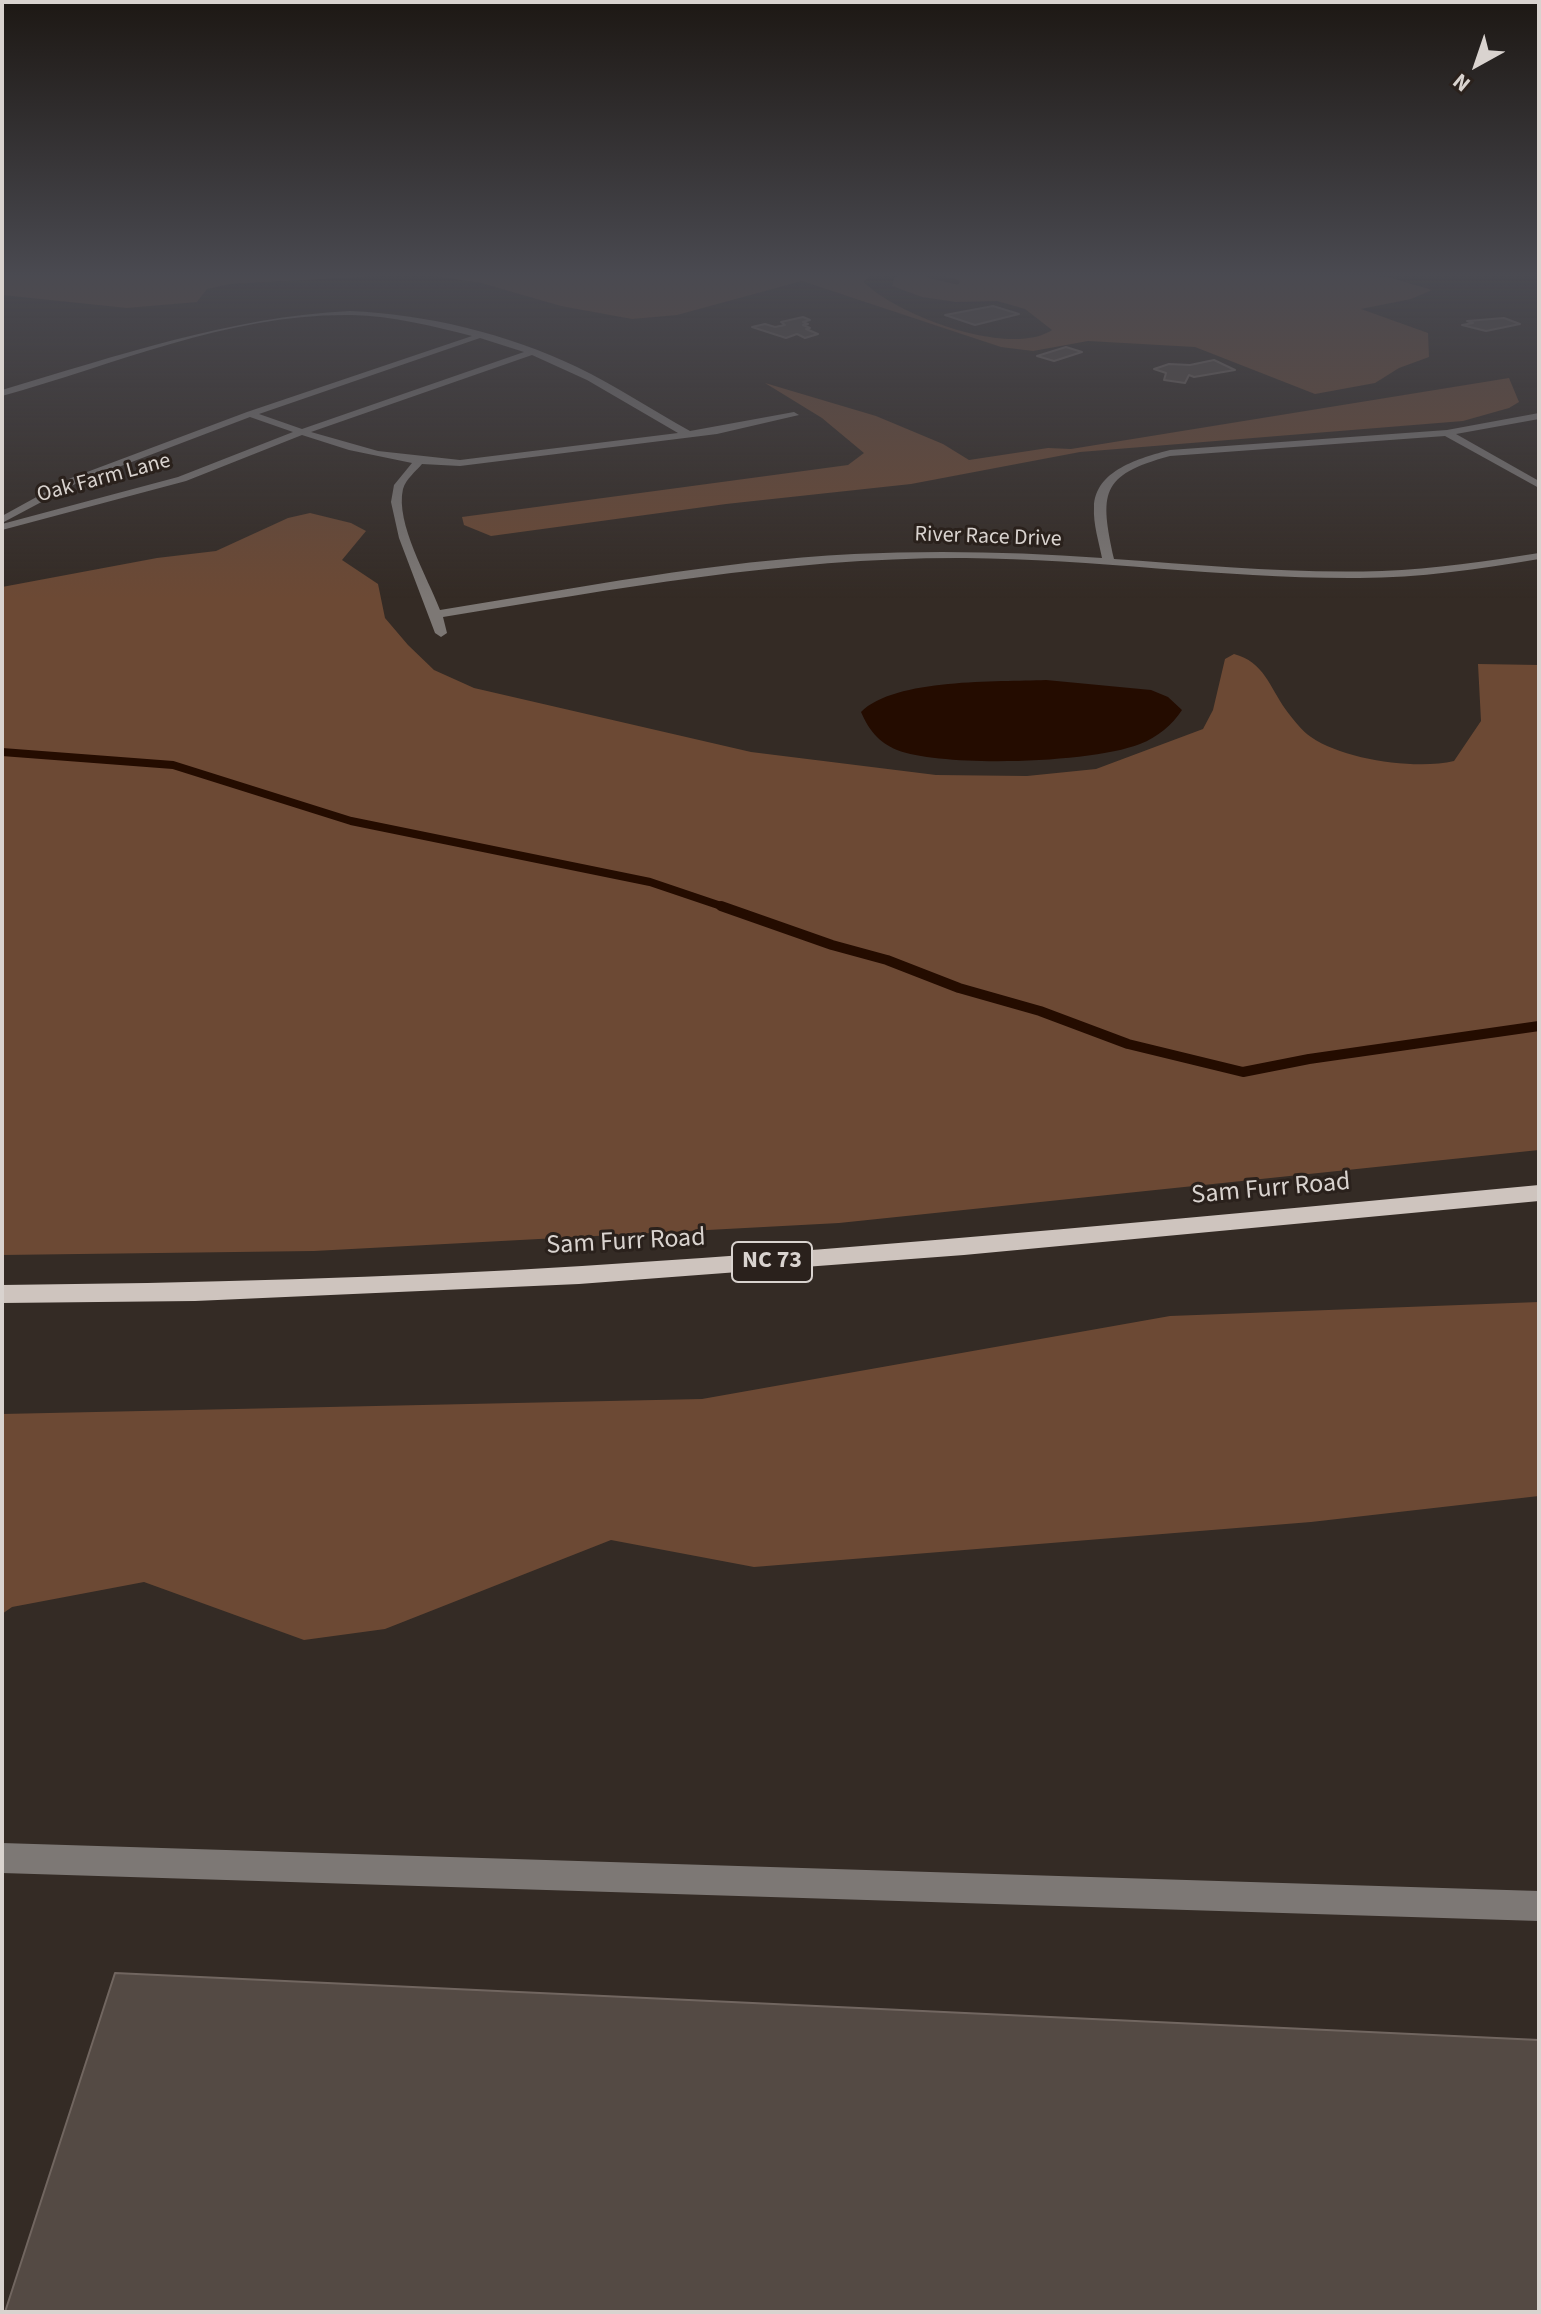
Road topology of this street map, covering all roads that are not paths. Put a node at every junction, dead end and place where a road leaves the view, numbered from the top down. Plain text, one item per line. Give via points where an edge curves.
1 (37, 383) edge
2 (341, 383) edge
3 (443, 383) edge
4 (596, 383) edge
5 (2, 393) edge
6 (250, 414) junction
7 (794, 415) dead end
8 (1539, 416) edge
9 (302, 432) junction
10 (1447, 433) junction
11 (689, 435) junction
12 (418, 463) junction
13 (1539, 485) edge
14 (34, 500) junction
15 (62, 512) junction
16 (2, 520) edge
17 (2, 527) edge
18 (1539, 556) edge
19 (1109, 563) junction
20 (438, 614) junction
21 (441, 633) dead end
22 (1539, 1193) edge
23 (2, 1294) edge
24 (2, 1858) edge
25 (1539, 1906) edge

1 - 5 street
2 - 6 street, Oak Farm Lane
3 - 9 street, Oak Farm Lane
4 - 11 street
6 - 9 street
6 - 14 street, Oak Farm Lane
7 - 11 street
8 - 10 street
9 - 12 street
9 - 15 street, Oak Farm Lane via 182,479
10 - 13 street
10 - 19 street via 1148,458 1107,484 1098,504
11 - 12 street via 488,461
12 - 20 street via 398,485 395,511
14 - 15 street
14 - 16 street, Oak Farm Lane
15 - 17 street, Oak Farm Lane
18 - 19 street, River Race Drive via 1458,569 1356,575
19 - 20 street, River Race Drive via 913,554 790,562
20 - 21 street
22 - 23 main road, Sam Furr Road / NC 73 via 706,1267 362,1285
24 - 25 street

